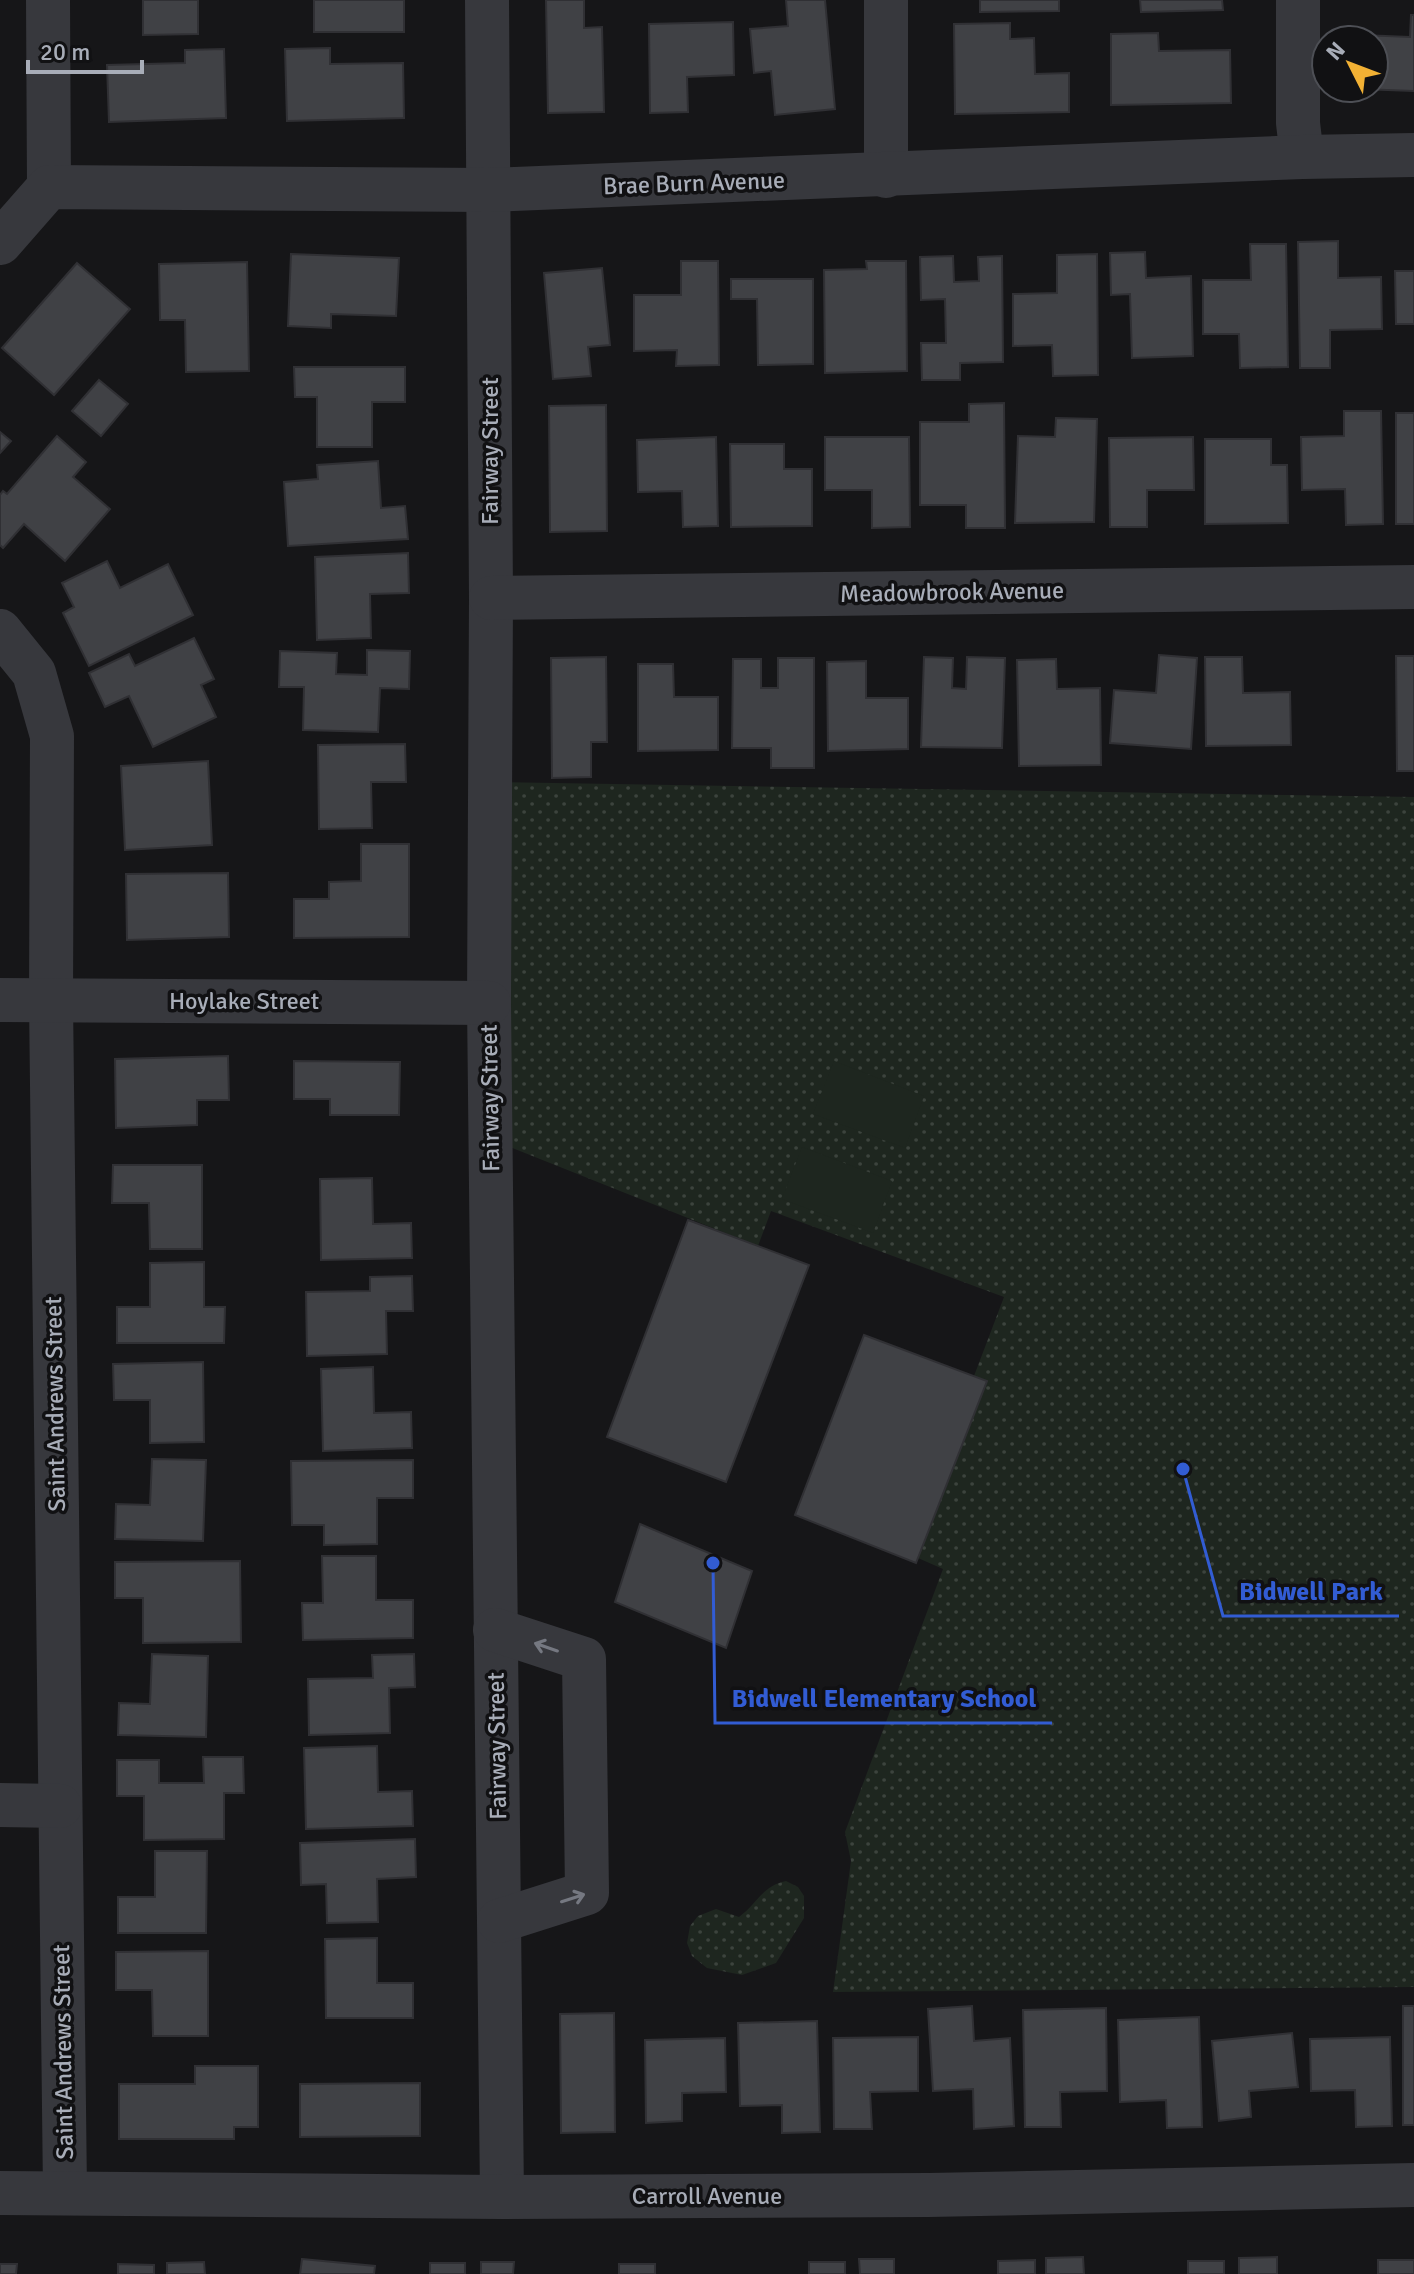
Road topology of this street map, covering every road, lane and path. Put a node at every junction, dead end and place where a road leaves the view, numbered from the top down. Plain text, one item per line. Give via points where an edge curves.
1 (48, 0) edge
2 (487, 0) edge
3 (886, 0) edge
4 (1298, 0) edge
5 (1414, 155) edge
6 (1302, 157) junction
7 (886, 176) junction
8 (49, 187) junction
9 (488, 190) junction
10 (0, 243) edge
11 (1414, 587) edge
12 (491, 598) junction
13 (0, 631) edge
14 (0, 1000) edge
15 (51, 1000) junction
16 (489, 1003) junction
17 (495, 1630) junction
18 (0, 1805) edge
19 (60, 1806) junction
20 (499, 1921) junction
21 (1414, 2185) edge
22 (65, 2192) junction
23 (0, 2193) edge
24 (502, 2197) junction

1 - 8 street
2 - 9 street, Fairway Street
3 - 7 street
4 - 6 street
5 - 6 street, Brae Burn Avenue
6 - 7 street, Brae Burn Avenue
7 - 9 street, Brae Burn Avenue
8 - 9 street, Brae Burn Avenue
8 - 10 street
9 - 12 street, Fairway Street
11 - 12 street, Meadowbrook Avenue
12 - 16 street, Fairway Street
13 - 15 street, Saint Andrews Street via 34,673 52,736
14 - 15 street, Hoylake Street
15 - 16 street, Hoylake Street
15 - 19 street, Saint Andrews Street
16 - 17 street, Fairway Street
17 - 20 street, Fairway Street
20 -> 17 street via 587,1893 584,1659
18 - 19 street
19 - 22 street, Saint Andrews Street
20 - 24 street, Fairway Street
21 - 24 street, Carroll Avenue
22 - 23 street, Carroll Avenue
22 - 24 street, Carroll Avenue

